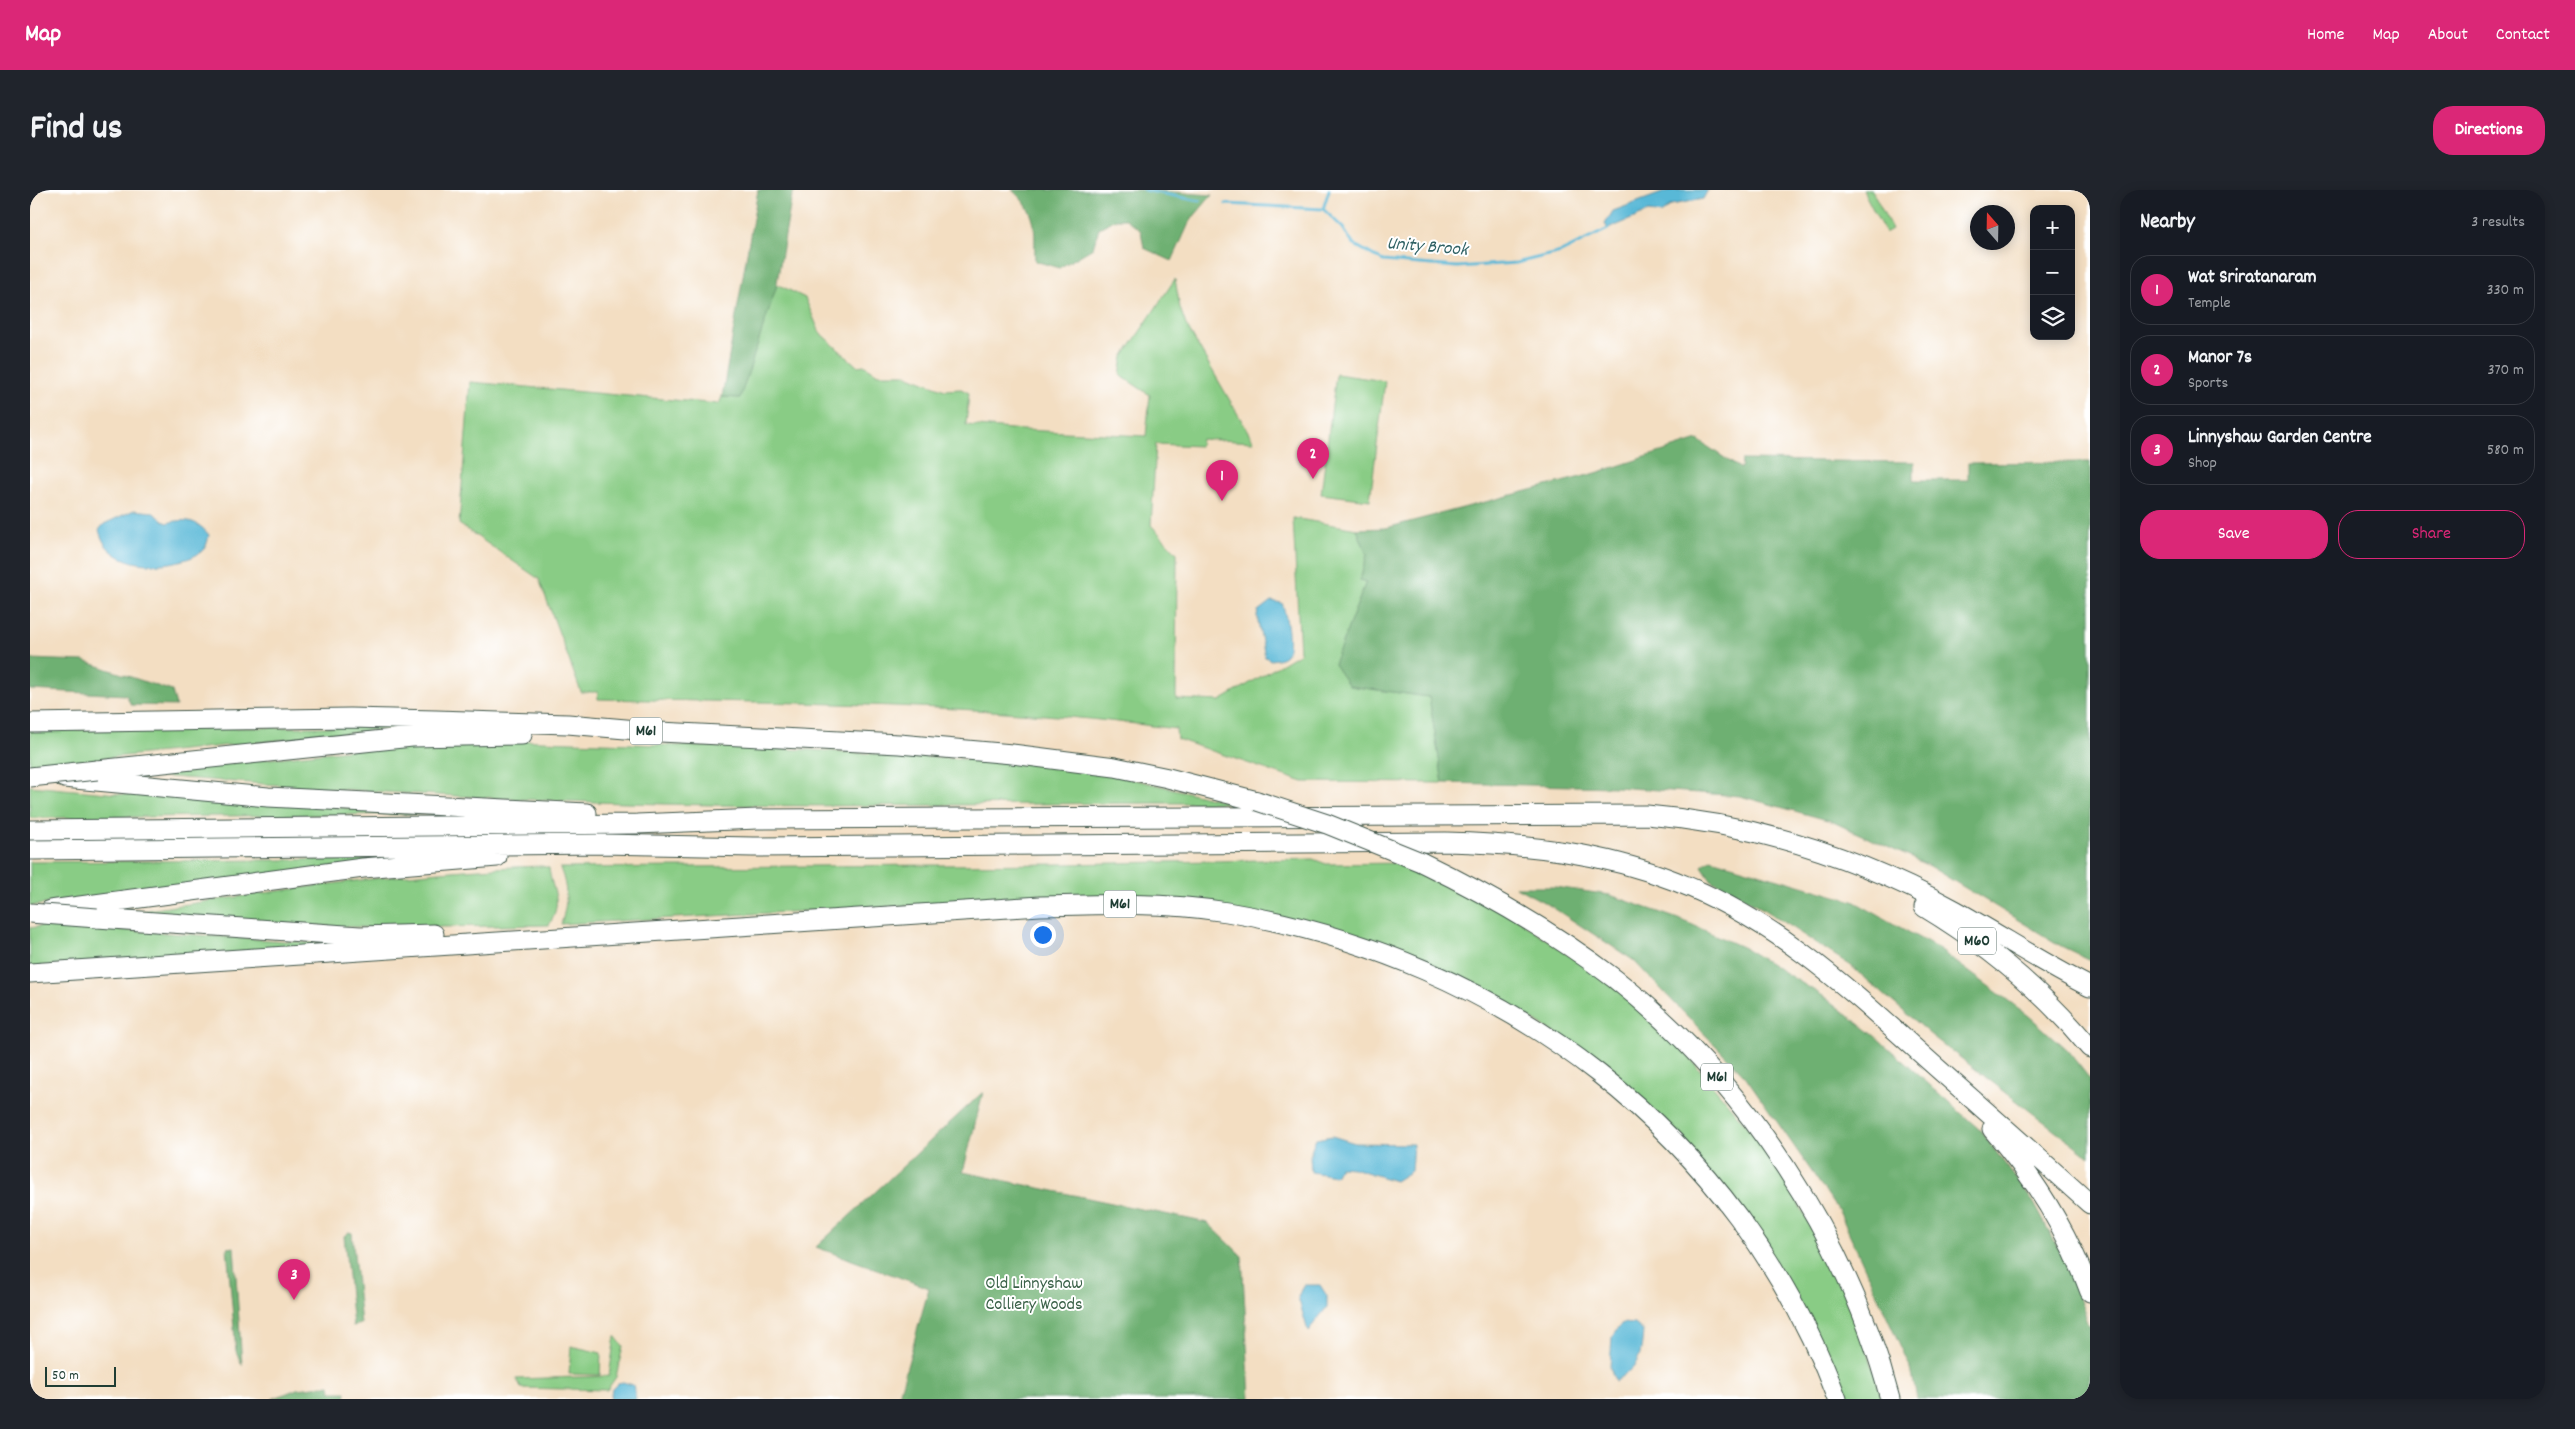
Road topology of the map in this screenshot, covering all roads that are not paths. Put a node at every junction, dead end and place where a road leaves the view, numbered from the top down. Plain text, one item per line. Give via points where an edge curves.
1 (30, 723) edge
2 (660, 732) junction
3 (30, 776) edge
4 (758, 820) junction
5 (30, 830) edge
6 (753, 847) junction
7 (30, 850) edge
8 (1844, 858) junction
9 (30, 913) edge
10 (777, 923) junction
11 (30, 973) edge
12 (2090, 987) edge
13 (2090, 1048) edge
14 (1942, 1072) junction
15 (2090, 1204) edge
16 (2090, 1292) edge
17 (1837, 1399) edge
18 (1890, 1399) edge

1 - 2 highway, M61 via 350,718 568,724
2 - 3 highway, M61, bridge via 412,737
2 - 18 highway, M61, bridge via 900,744 1115,767 1211,788 1328,824 1421,862 1498,901 1615,979 1683,1041 1720,1081 1772,1148 1813,1213 1856,1301
3 - 4 highway, M61 via 268,797
4 - 5 highway, M61
4 - 8 highway, M61 via 1646,815 1756,831
6 - 7 highway, M61 via 602,844
6 - 9 highway, M61 via 421,862
6 - 14 highway, M61 via 1446,842 1512,844 1578,853 1676,881 1763,924 1830,972
8 - 12 highway, M60 via 1954,909
8 - 13 highway, M60 via 1946,920 1991,952 2042,995
9 - 10 highway, M61, bridge via 360,936
10 - 11 highway, M61
10 - 17 highway, M61 via 1040,906 1138,904 1226,912 1324,933 1422,967 1487,999 1572,1053 1625,1095 1673,1141 1740,1220 1781,1282 1822,1358
14 - 15 highway
14 - 16 highway via 2031,1177 2070,1245

